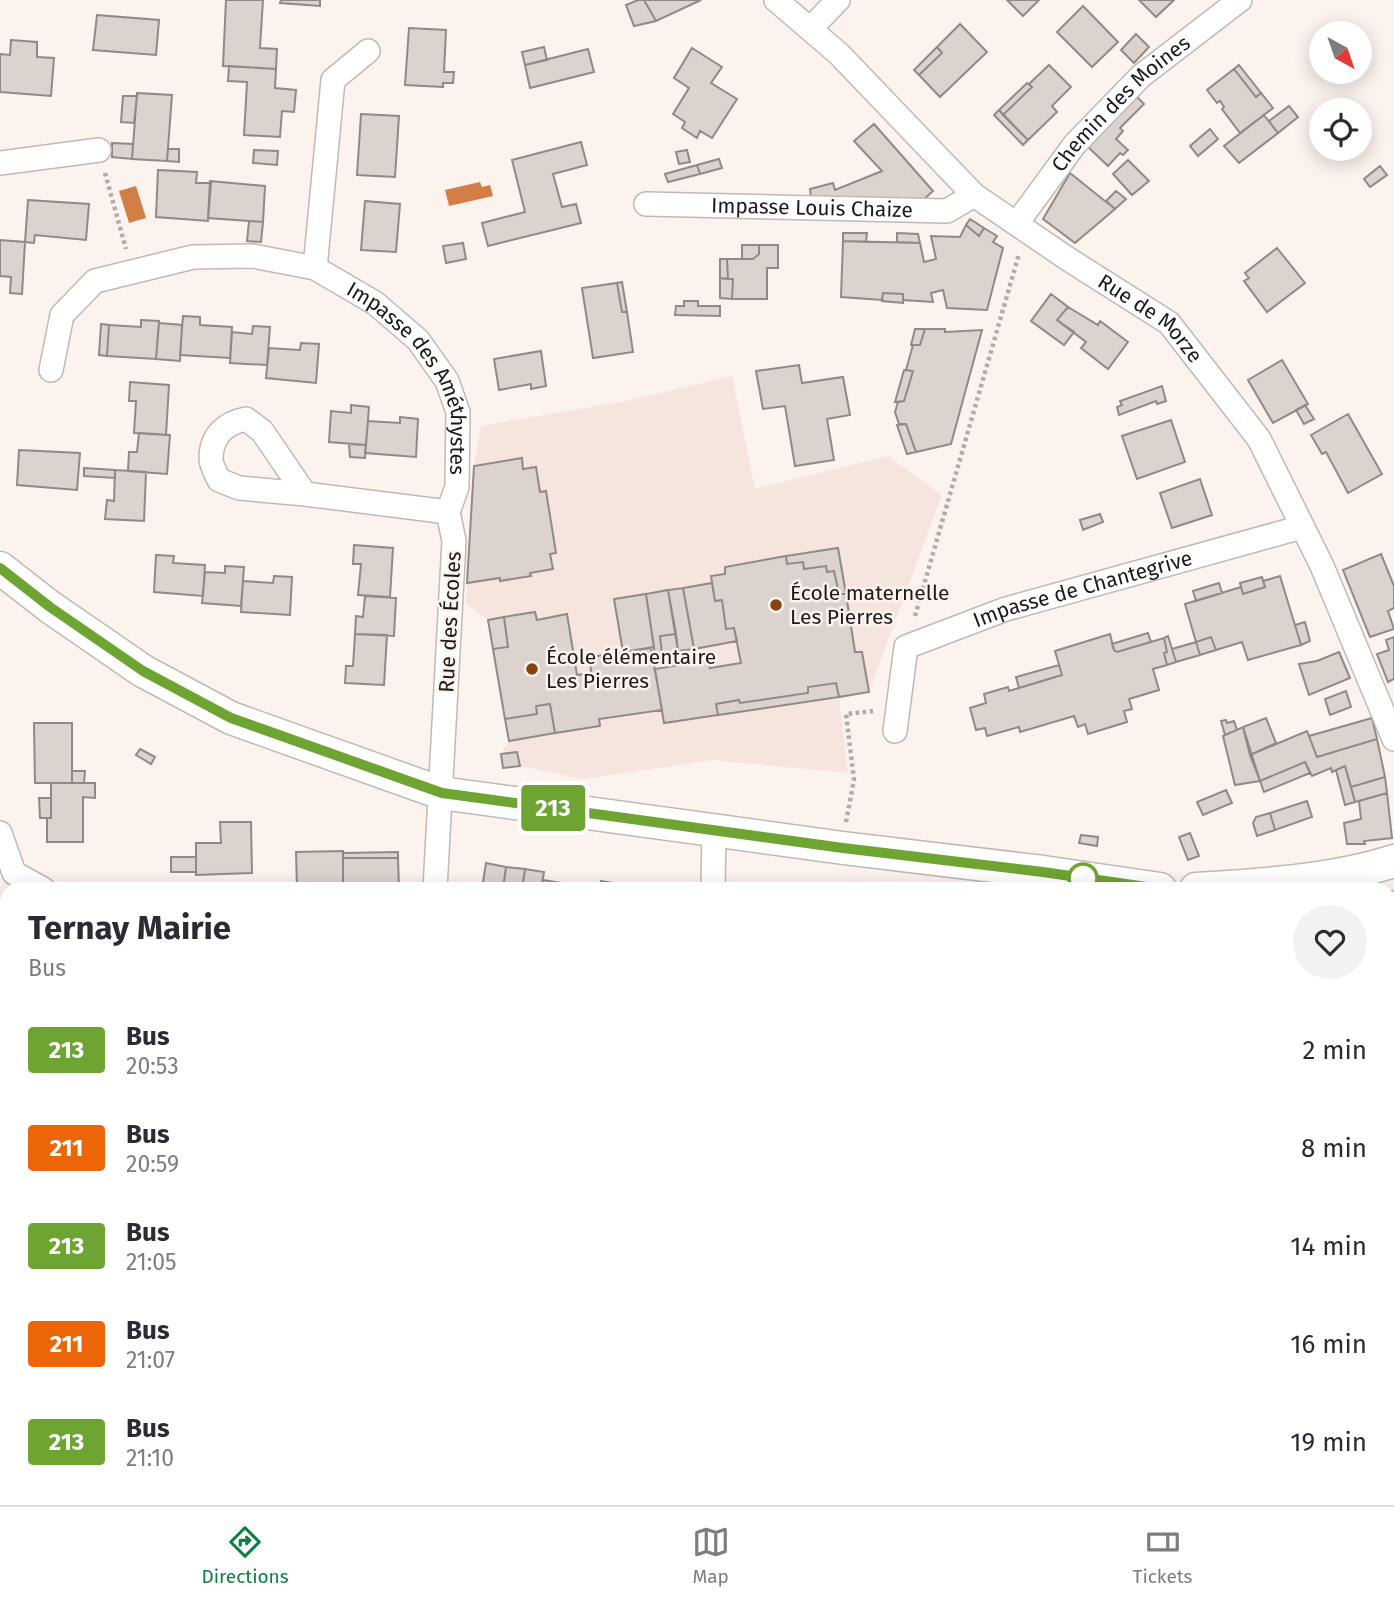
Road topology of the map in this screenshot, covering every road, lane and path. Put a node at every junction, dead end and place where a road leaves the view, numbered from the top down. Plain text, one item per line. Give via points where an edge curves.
1 (776, 0) edge
2 (838, 0) edge
3 (1240, 0) edge
4 (810, 29) junction
5 (368, 51) dead end
6 (99, 150) joint
7 (0, 163) edge
8 (974, 195) junction
9 (646, 204) dead end
10 (1017, 223) junction
11 (315, 268) junction
12 (132, 270) junction
13 (51, 370) dead end
14 (305, 494) dead end
15 (448, 512) junction
16 (1302, 527) junction
17 (0, 568) edge
18 (906, 647) junction
19 (897, 720) joint
20 (1394, 739) edge
21 (442, 793) junction
22 (714, 831) junction
23 (0, 833) edge
24 (843, 848) junction
25 (1394, 860) edge
26 (1027, 880) edge
27 (30, 882) edge
28 (436, 882) edge
29 (713, 882) edge
30 (1057, 882) edge
31 (1271, 882) edge

1 - 4 street, Rue de Morze
2 - 4 street
3 - 10 street, Chemin des Moines via 1141,76 1075,144
4 - 8 street, Rue de Morze
5 - 11 street, Impasse des Améthystes via 333,80
6 - 7 street
6 - 12 path
8 - 9 street, Impasse Louis Chaize via 947,211
8 - 10 street, Rue de Morze
10 - 16 street, Rue de Morze via 1169,323 1259,439
10 - 18 path via 1023,242
11 - 12 street, Impasse des Améthystes via 253,256 205,256
11 - 15 street, Impasse des Améthystes via 375,303 418,340 447,381 458,412 457,487
12 - 13 street, Impasse des Améthystes via 95,281 62,315
14 - 15 street
15 - 21 street, Rue des Écoles via 454,541
16 - 18 street, Impasse de Chantegrive via 1006,609
16 - 20 street, Rue de Morze
17 - 21 street via 143,671 231,718
18 - 19 street
19 - 24 path via 846,714 853,780
21 - 22 street
21 - 28 street, Rue des Écoles
22 - 24 street
22 - 29 street
23 - 27 street via 14,873
24 - 26 street
25 - 31 street via 1372,868
26 - 30 street

